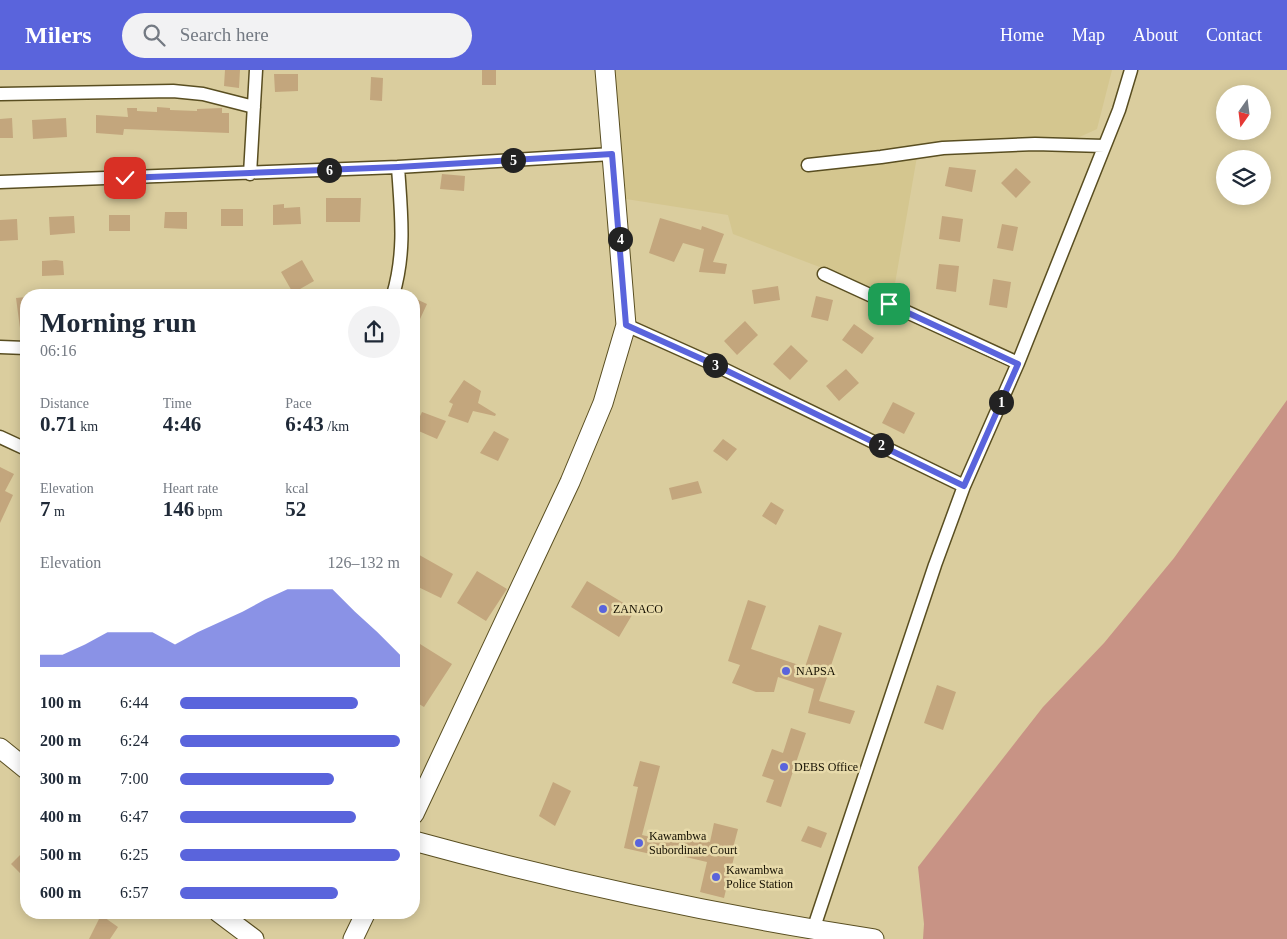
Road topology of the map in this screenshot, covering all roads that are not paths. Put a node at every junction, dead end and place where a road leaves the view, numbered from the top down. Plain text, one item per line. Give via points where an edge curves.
1 (256, 70) edge
2 (605, 70) edge
3 (1131, 70) edge
4 (0, 94) edge
5 (254, 107) junction
6 (1104, 146) junction
7 (612, 154) junction
8 (808, 165) dead end
9 (398, 167) junction
10 (250, 174) junction
11 (0, 182) edge
12 (824, 274) dead end
13 (395, 289) edge
14 (626, 325) junction
15 (0, 347) edge
16 (20, 348) edge
17 (1018, 364) junction
18 (0, 437) edge
19 (20, 446) edge
20 (964, 486) junction
21 (0, 748) edge
22 (20, 764) edge
23 (420, 801) edge
24 (420, 843) edge
25 (227, 919) edge
26 (363, 919) edge
27 (813, 930) junction
28 (254, 939) edge
29 (353, 939) edge
30 (874, 939) edge

1 - 5 street
2 - 7 main road
3 - 6 street
4 - 5 street via 173,90
5 - 10 street
6 - 8 street via 1035,144 943,148
6 - 17 street
7 - 9 street
7 - 14 main road
9 - 10 street
9 - 13 street via 403,244
10 - 11 street
12 - 17 street
14 - 20 street
14 - 23 main road via 603,403 570,482
15 - 16 street
17 - 20 street
18 - 19 street
20 - 27 street via 931,575
21 - 22 main road
24 - 27 main road via 627,895
25 - 28 main road
26 - 29 main road
27 - 30 main road

